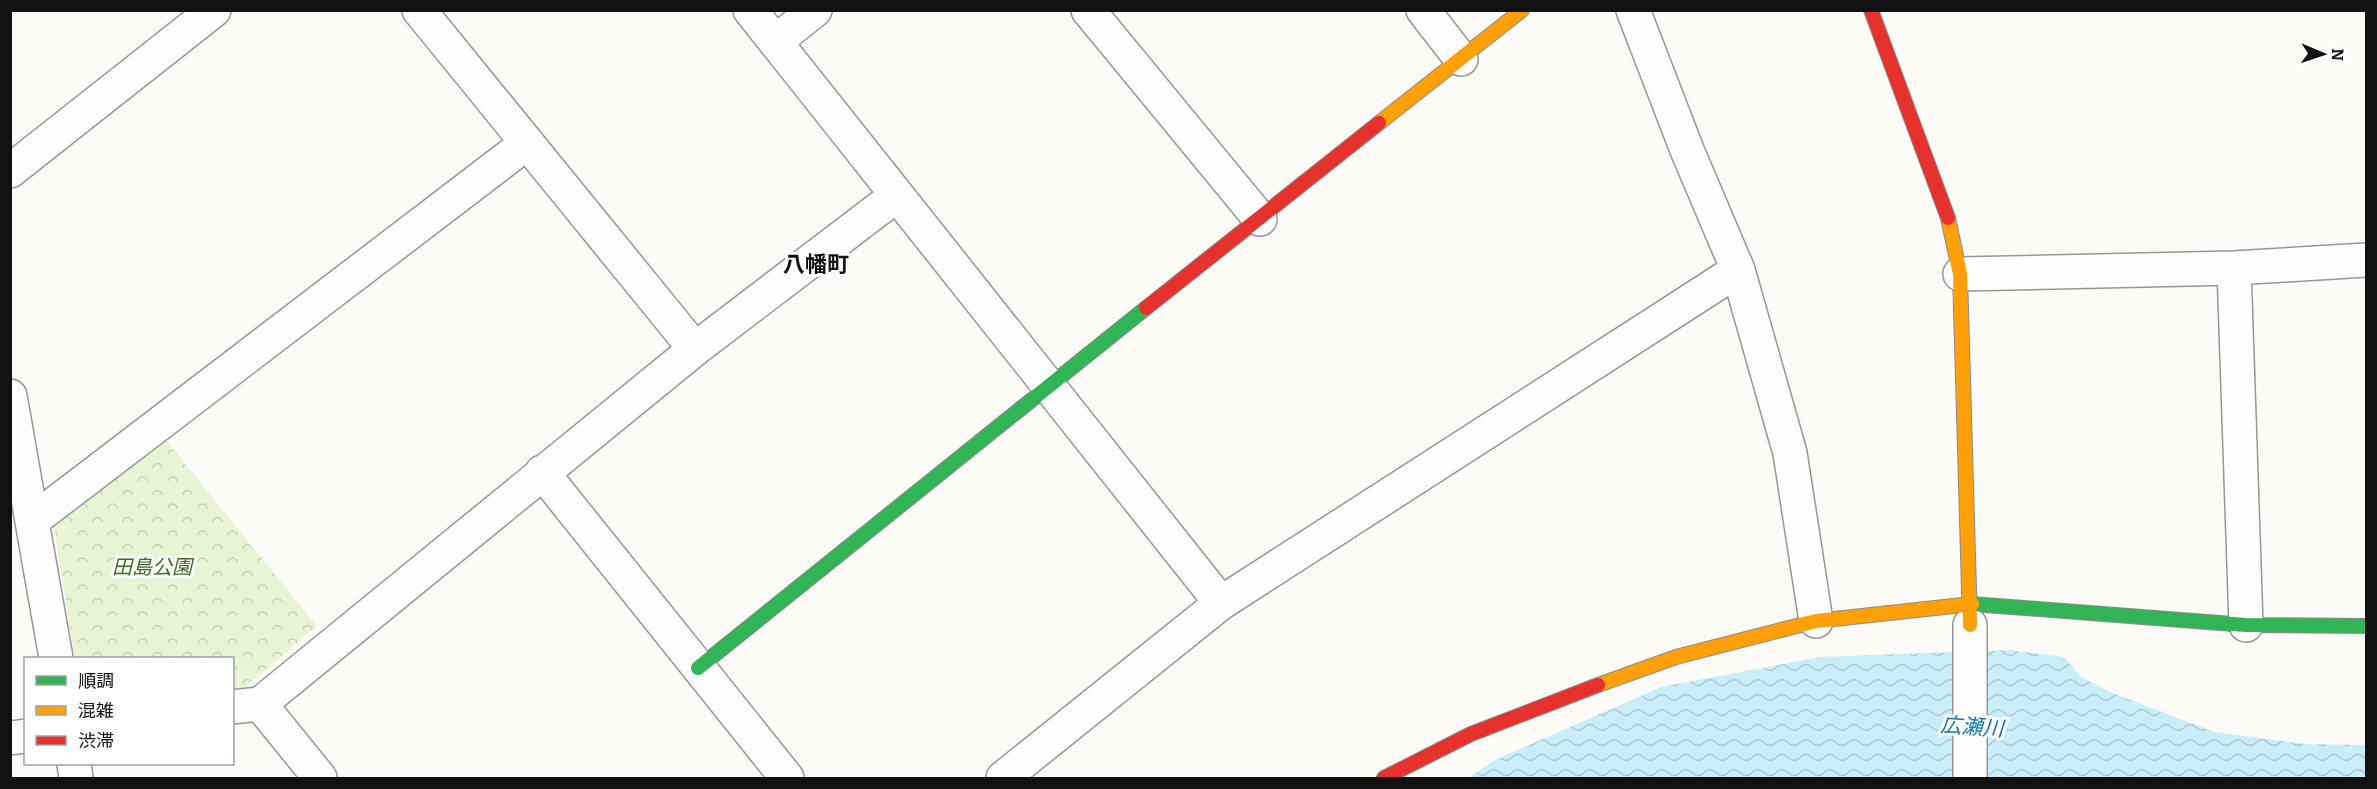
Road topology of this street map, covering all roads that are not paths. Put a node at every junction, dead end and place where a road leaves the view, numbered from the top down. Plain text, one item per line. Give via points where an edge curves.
1 (214, 10) edge
2 (419, 10) edge
3 (750, 10) edge
4 (815, 10) edge
5 (1088, 10) edge
6 (1423, 10) edge
7 (1522, 10) edge
8 (1633, 10) edge
9 (1871, 10) edge
10 (775, 42) junction
11 (1461, 59) junction
12 (527, 143) junction
13 (10, 171) edge
14 (897, 195) junction
15 (1260, 219) junction
16 (2367, 260) edge
17 (2234, 268) junction
18 (1738, 270) junction
19 (1960, 274) junction
20 (695, 349) junction
21 (1048, 386) junction
22 (10, 396) edge
23 (542, 472) junction
24 (32, 520) junction
25 (1221, 603) junction
26 (1970, 614) junction
27 (1816, 621) junction
28 (2246, 625) junction
29 (2367, 626) edge
30 (56, 657) edge
31 (698, 668) junction
32 (246, 705) edge
33 (320, 778) edge
34 (787, 778) edge
35 (1003, 778) edge
36 (1384, 778) edge
37 (1970, 778) edge

1 - 13 street
2 - 12 street
3 - 10 street
4 - 10 street
5 - 15 street
6 - 11 street
7 - 11 street
8 - 18 street
9 - 19 street via 1948,216
10 - 14 street
11 - 15 street
12 - 20 street
12 - 24 street
14 - 20 street
14 - 21 street
15 - 21 street
16 - 17 street
17 - 19 street
17 - 28 street
18 - 25 street
18 - 27 street via 1790,453
19 - 26 street
20 - 23 street
21 - 25 street
21 - 31 street
22 - 24 street
23 - 31 street
23 - 32 street
24 - 30 street
25 - 35 street
26 - 27 street
26 - 28 street
26 - 37 street
27 - 36 street via 1676,657 1624,675 1471,734
28 - 29 street
31 - 34 street
32 - 33 street

